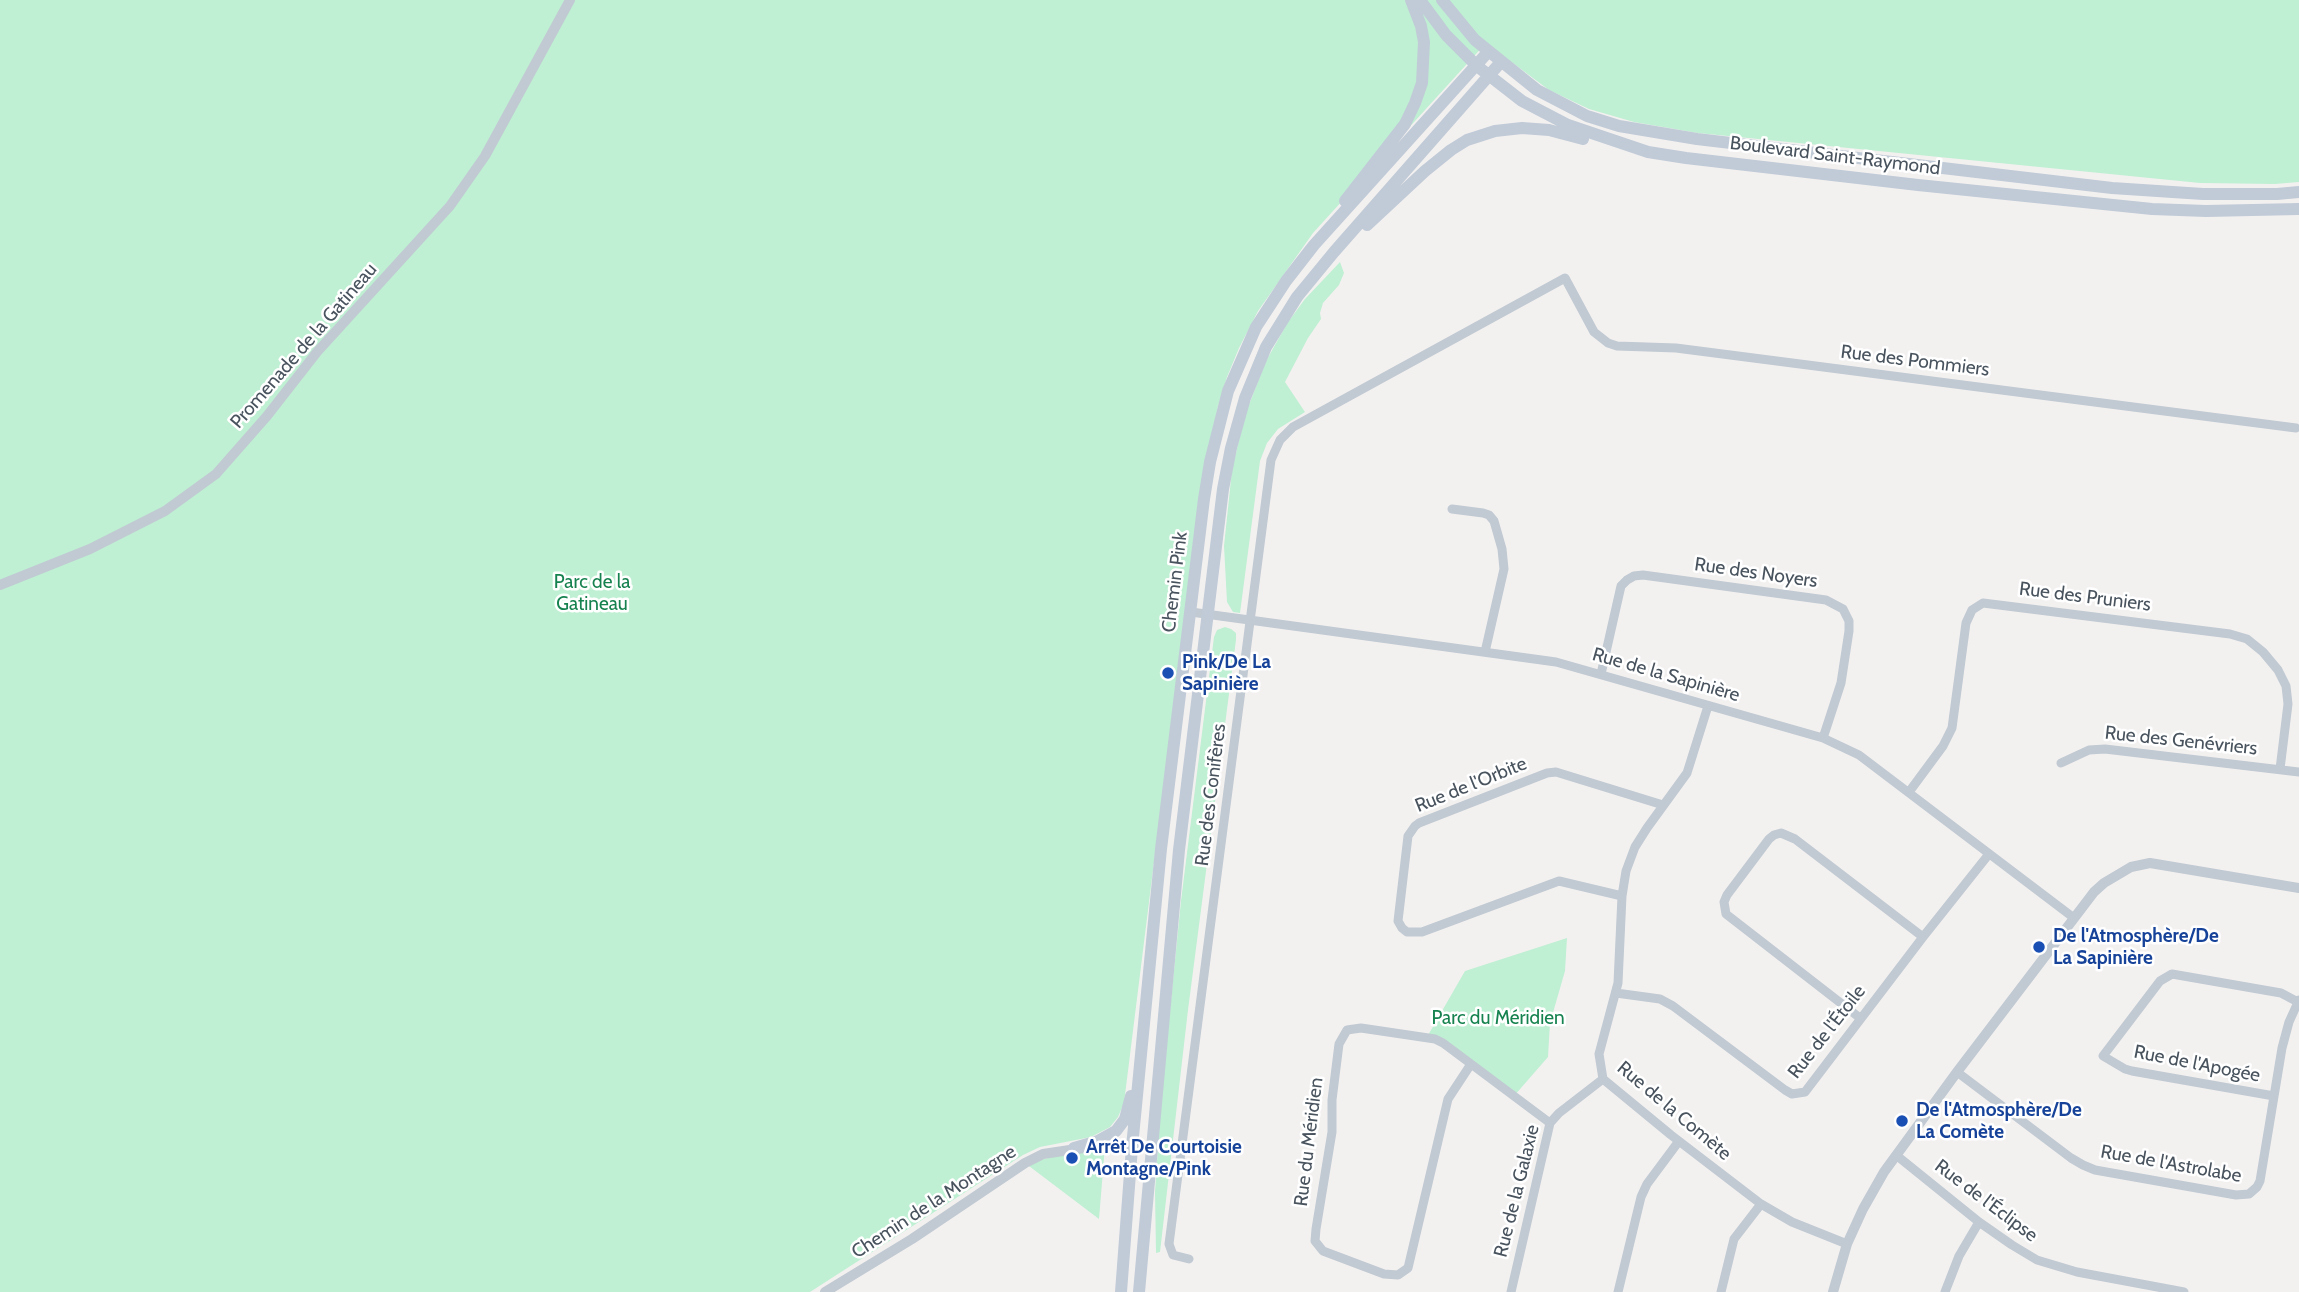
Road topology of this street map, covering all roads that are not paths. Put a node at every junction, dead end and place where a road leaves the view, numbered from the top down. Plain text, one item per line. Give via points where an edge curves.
1 (570, 0) edge
2 (1411, 0) edge
3 (1420, 0) edge
4 (1441, 0) edge
5 (1488, 52) junction
6 (1500, 62) junction
7 (1477, 66) junction
8 (1489, 76) junction
9 (1647, 152) junction
10 (2299, 192) edge
11 (2299, 209) edge
12 (1314, 244) junction
13 (1334, 252) junction
14 (1565, 278) joint
15 (2296, 428) dead end
16 (1452, 509) dead end
17 (0, 585) edge
18 (1191, 612) junction
19 (1209, 615) junction
20 (1251, 619) junction
21 (1485, 652) junction
22 (1601, 674) junction
23 (1708, 706) junction
24 (1824, 738) junction
25 (2061, 763) dead end
26 (2280, 769) junction
27 (2299, 772) edge
28 (1909, 792) junction
29 (1663, 805) junction
30 (1989, 854) junction
31 (2299, 888) edge
32 (1622, 896) junction
33 (2074, 919) junction
34 (1923, 937) junction
35 (1151, 943) junction
36 (1616, 993) junction
37 (2298, 1001) edge
38 (1860, 1018) junction
39 (1471, 1064) junction
40 (1957, 1072) junction
41 (1603, 1079) junction
42 (2274, 1096) junction
43 (1550, 1123) junction
44 (1679, 1141) junction
45 (1132, 1147) junction
46 (1074, 1148) junction
47 (1150, 1148) junction
48 (1896, 1155) junction
49 (1761, 1204) junction
50 (1979, 1222) junction
51 (1847, 1244) junction
52 (1189, 1259) dead end
53 (825, 1292) edge
54 (1121, 1292) edge
55 (1139, 1292) edge
56 (1511, 1292) edge
57 (1618, 1292) edge
58 (1721, 1292) edge
59 (1833, 1292) edge
60 (1945, 1292) edge
61 (2184, 1292) edge

1 - 17 street, Promenade de la Gatineau via 485,156 450,206 317,352 216,474 165,511 90,549
2 - 12 main road via 1424,42 1422,83 1415,103 1405,124
3 - 7 main road, Boulevard Saint-Raymond
4 - 5 main road, Boulevard Saint-Raymond
5 - 6 main road, Boulevard Saint-Raymond
5 - 7 main road, Chemin Pink
6 - 8 main road, Chemin Pink
6 - 10 main road, Boulevard Saint-Raymond via 1537,90 1587,116 1658,134 2159,192
7 - 8 main road, Boulevard Saint-Raymond
7 - 12 main road, Chemin Pink
8 - 9 main road, Boulevard Saint-Raymond via 1522,101 1568,125
8 - 13 main road, Chemin Pink
9 - 11 main road, Boulevard Saint-Raymond via 2152,209
9 - 13 main road via 1534,128 1485,133 1451,150
12 - 18 main road, Chemin Pink via 1255,327 1228,391 1210,462
13 - 19 main road, Chemin Pink via 1287,311 1245,398 1227,465
14 - 15 street, Rue des Pommiers via 1594,332 1617,346 1676,348
14 - 20 street, Rue des Conifères via 1286,433 1271,460
16 - 21 street via 1489,516 1502,549 1504,569
18 - 19 street, Rue de la Sapinière
18 - 35 main road, Chemin Pink
19 - 20 street, Rue de la Sapinière
19 - 47 main road, Chemin Pink via 1179,850
20 - 21 street, Rue de la Sapinière
20 - 52 street, Rue des Conifères via 1169,1244 1173,1255
21 - 22 street, Rue de la Sapinière
22 - 23 street, Rue de la Sapinière
22 - 24 street, Rue des Noyers via 1621,586 1634,576 1826,600 1843,609 1849,631 1841,682
23 - 24 street, Rue de la Sapinière
23 - 29 street, Rue de la Comète via 1690,765
24 - 28 street, Rue de la Sapinière via 1859,755
25 - 26 street, Rue des Genévriers via 2089,750 2105,749
26 - 27 street, Rue des Genévriers
26 - 28 street, Rue des Pruniers via 2286,686 2278,670 2247,639 1983,603 1972,610 1966,623 1952,729
28 - 30 street, Rue de la Sapinière
29 - 32 street, Rue de la Comète via 1635,848
29 - 32 street, Rue de l'Orbite via 1556,772 1419,823 1408,836 1398,921 1408,932 1422,932 1559,881
30 - 33 street, Rue de la Sapinière
30 - 34 street, Rue de l'Étoile
31 - 33 street via 2141,865 2104,883
32 - 36 street, Rue de la Comète
33 - 40 street
34 - 38 street, Rue de l'Étoile
34 - 38 street via 1795,839 1781,834 1769,839 1727,895 1726,914
35 - 45 main road, Chemin Pink
35 - 46 main road via 1128,1112 1116,1131
36 - 38 street, Rue de l'Étoile via 1660,999 1673,1006 1792,1094 1810,1088
36 - 41 street, Rue de la Comète via 1600,1044
37 - 42 street, Rue de l'Astrolabe via 2285,1033
37 - 42 street, Rue de l'Apogée via 2281,993 2172,974 2160,981 2103,1056 2132,1072
39 - 39 street, Rue du Méridien via 1427,1037 1361,1028 1347,1030 1342,1036 1316,1229 1315,1241 1323,1251 1384,1274 1398,1275 1408,1268 1448,1099
39 - 43 street, Rue du Méridien
40 - 42 street, Rue de l'Astrolabe via 2083,1165 2236,1195 2249,1195 2258,1186
40 - 48 street
41 - 43 street, Rue de la Galaxie
41 - 44 street, Rue de la Comète
43 - 56 street, Rue de la Galaxie
44 - 49 street, Rue de la Comète
44 - 57 street via 1641,1197
45 - 46 street, Chemin de la Montagne
45 - 47 street, Chemin de la Montagne
45 - 54 main road, Chemin Pink
46 - 53 street, Chemin de la Montagne via 1025,1163
47 - 55 main road, Chemin Pink
48 - 50 street, Rue de l'Éclipse
48 - 51 street
49 - 51 street, Rue de la Comète
49 - 58 street via 1734,1239
50 - 60 street
50 - 61 street, Rue de l'Éclipse via 2048,1264
51 - 59 street

